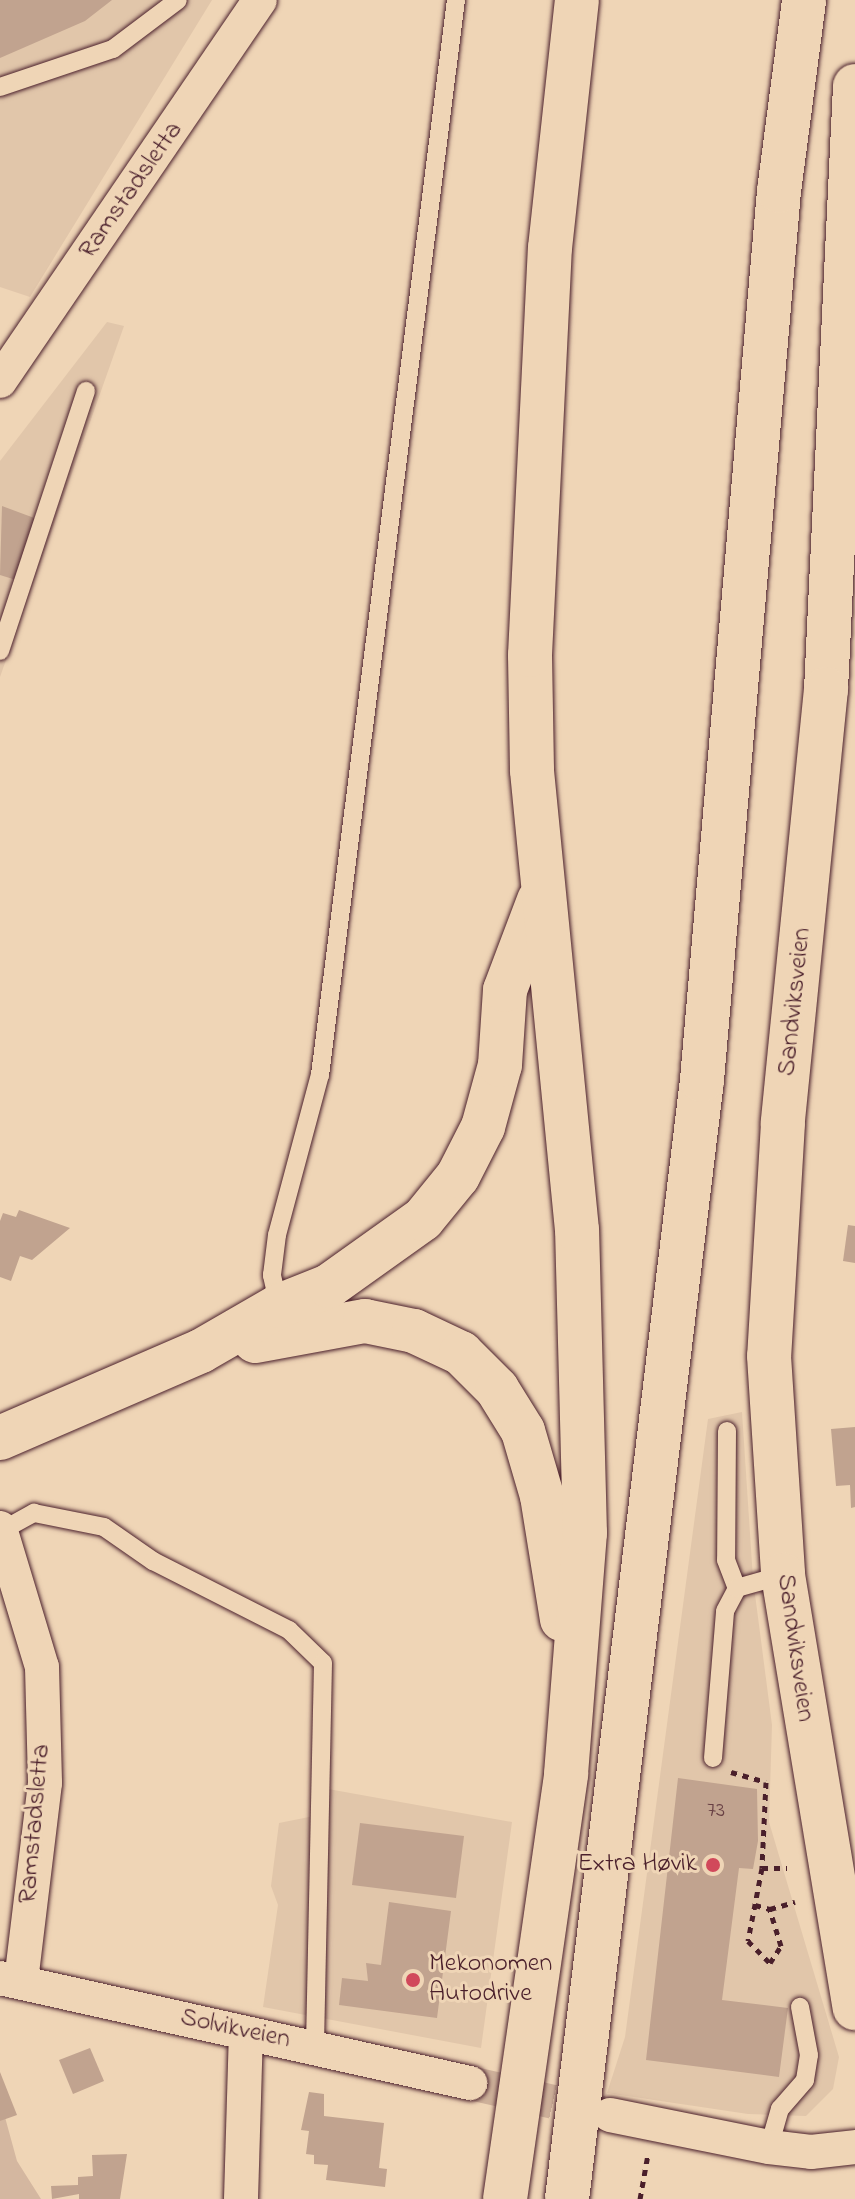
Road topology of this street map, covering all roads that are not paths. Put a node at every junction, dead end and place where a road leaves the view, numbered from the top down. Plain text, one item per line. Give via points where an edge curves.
1 (178, 0) edge
2 (260, 0) edge
3 (456, 0) edge
4 (577, 0) edge
5 (804, 0) edge
6 (855, 86) edge
7 (0, 87) edge
8 (849, 311) edge
9 (0, 381) edge
10 (86, 391) dead end
11 (0, 651) edge
12 (542, 892) junction
13 (279, 1306) junction
14 (201, 1351) junction
15 (727, 1431) dead end
16 (0, 1438) edge
17 (1, 1530) edge
18 (783, 1575) junction
19 (737, 1588) junction
20 (574, 1688) junction
21 (713, 1758) road end
22 (848, 1928) edge
23 (10, 1980) edge
24 (800, 2007) dead end
25 (855, 2008) edge
26 (246, 2034) junction
27 (315, 2047) junction
28 (470, 2083) tunnel mouth
29 (610, 2115) tunnel mouth
30 (769, 2147) junction
31 (855, 2147) edge
32 (241, 2199) edge
33 (505, 2199) edge
34 (567, 2199) edge

1 - 7 lane via 113,49
2 - 9 street, Ramstadsletta
3 - 13 lane via 320,1075 277,1235 272,1275
4 - 12 main road via 550,248 530,639
5 - 34 main road via 779,191 702,1080
6 - 8 main road, Sandviksveien
8 - 18 main road, Sandviksveien via 826,689 771,1282 771,1427
10 - 11 lane
12 - 13 main road via 505,990 493,1095 458,1176 400,1241 329,1286
12 - 20 main road via 584,1354 585,1533
13 - 14 main road
14 - 16 main road
14 - 20 main road via 365,1321 414,1331 461,1353 497,1389 523,1431 542,1496
15 - 19 lane via 726,1560
17 - 23 street, Ramstadsletta via 42,1667 45,1783
17 - 27 lane via 34,1513 104,1527 153,1561 289,1630 323,1663
18 - 19 lane
18 - 22 main road, Sandviksveien
19 - 21 lane via 725,1611
20 - 33 main road
22 - 25 main road, Sandviksveien
23 - 26 street, Solvikveien
24 - 30 lane via 809,2055 805,2080 780,2109
26 - 27 street, Solvikveien
26 - 32 street
27 - 28 street, Solvikveien
29 - 30 street
30 - 31 street via 811,2152

